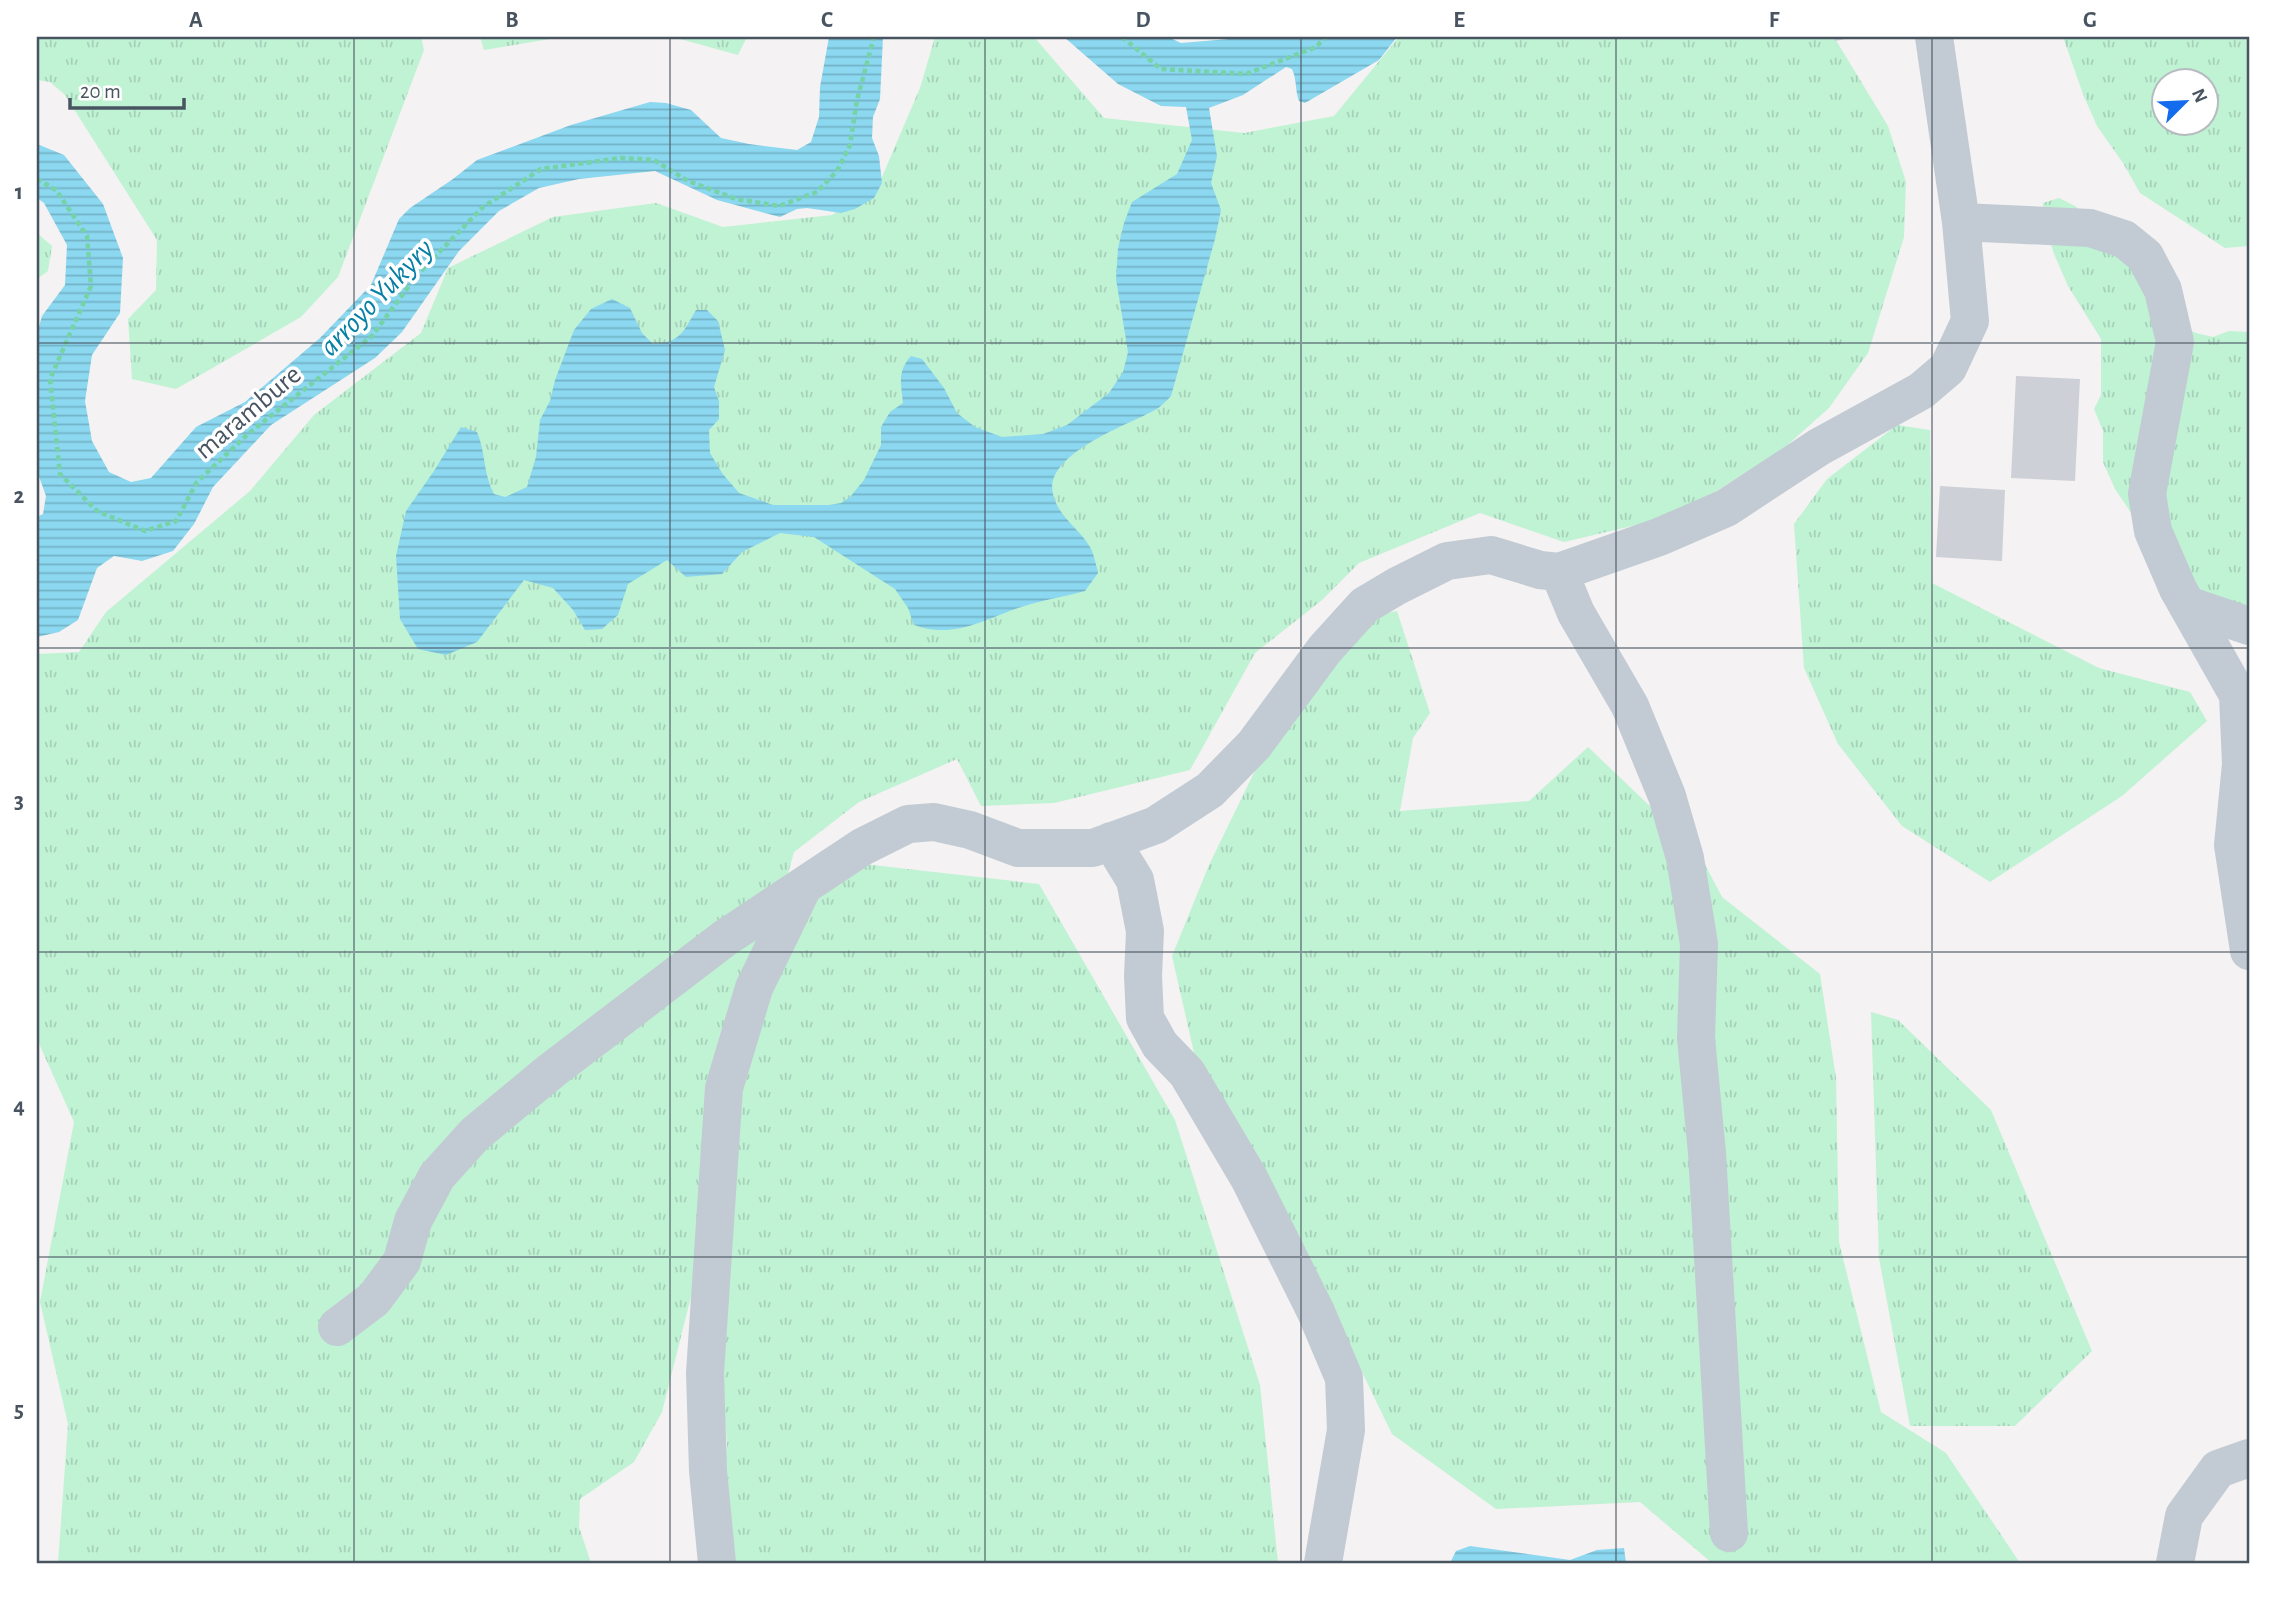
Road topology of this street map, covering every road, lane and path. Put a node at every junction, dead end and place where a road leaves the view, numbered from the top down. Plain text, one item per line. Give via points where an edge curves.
1 (874, 37) edge
2 (1122, 37) edge
3 (1326, 37) edge
4 (1934, 37) edge
5 (37, 179) edge
6 (1961, 222) junction
7 (1559, 572) junction
8 (2187, 605) junction
9 (2249, 626) edge
10 (1111, 841) junction
11 (803, 887) junction
12 (2249, 951) edge
13 (337, 1327) dead end
14 (2249, 1458) edge
15 (1729, 1533) dead end
16 (717, 1563) edge
17 (1323, 1563) edge
18 (2175, 1563) edge

1 - 5 path, marambure via 850,145 837,171 817,192 779,206 736,199 654,160 621,158 541,169 482,207 417,275 372,336 248,434 197,482 176,521 145,531 97,511 60,474 50,379 91,285 87,236 56,190
2 - 3 path via 1161,69 1246,74 1316,47
4 - 6 lane
6 - 7 lane via 1970,321 1948,368 1921,391 1819,447 1726,508
6 - 8 lane via 2090,228 2124,239 2145,256 2163,290 2175,342 2147,494 2153,531
7 - 10 lane via 1491,555 1447,561 1365,604 1325,649 1254,745 1210,790 1156,825
7 - 15 lane via 1576,614 1630,706 1667,796 1685,858 1699,944 1696,1038 1709,1178
8 - 9 lane
8 - 12 lane via 2238,695 2241,764 2233,845
10 - 11 lane via 1093,848 1018,848 934,822 908,824 862,847
10 - 17 lane via 1135,880 1145,931 1145,1018 1160,1045 1186,1073 1249,1178 1345,1378 1346,1430
11 - 13 lane via 725,938 475,1134 437,1175 413,1221 402,1261 374,1299
11 - 16 lane via 754,988 724,1088 705,1373
14 - 18 lane via 2218,1469 2184,1516

